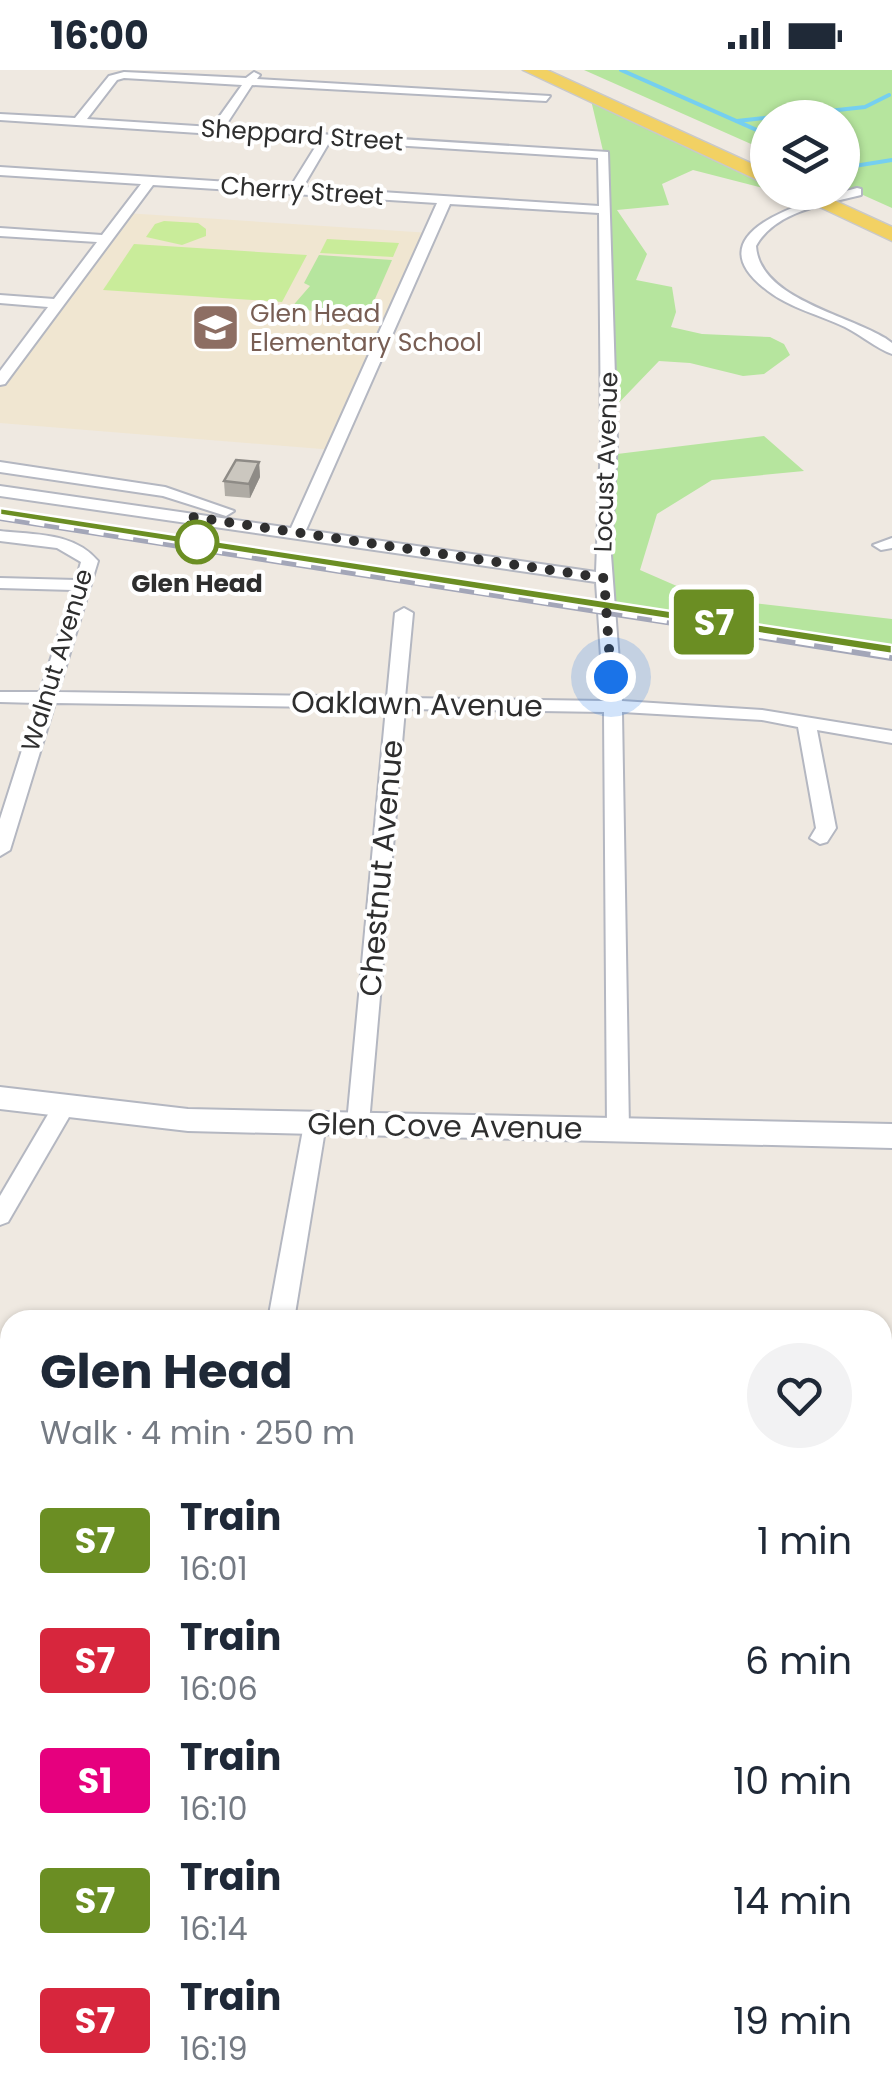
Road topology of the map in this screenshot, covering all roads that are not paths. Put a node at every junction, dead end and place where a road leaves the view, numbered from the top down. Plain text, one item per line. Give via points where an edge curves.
1 (258, 70) edge
2 (532, 70) edge
3 (249, 82) junction
4 (546, 98) dead end
5 (0, 117) edge
6 (78, 122) junction
7 (216, 130) junction
8 (327, 136) junction
9 (604, 155) joint
10 (750, 170) edge
11 (0, 171) edge
12 (149, 181) junction
13 (295, 190) junction
14 (446, 200) junction
15 (604, 210) junction
16 (796, 210) edge
17 (837, 210) edge
18 (0, 232) edge
19 (892, 235) edge
20 (107, 239) junction
21 (0, 299) edge
22 (60, 304) junction
23 (892, 350) edge
24 (0, 380) edge
25 (0, 466) edge
26 (0, 492) edge
27 (261, 526) junction
28 (296, 532) junction
29 (0, 536) edge
30 (604, 578) junction
31 (0, 583) edge
32 (83, 585) junction
33 (404, 613) dead end
34 (0, 696) edge
35 (46, 698) junction
36 (396, 703) junction
37 (614, 707) junction
38 (806, 722) junction
39 (892, 736) edge
40 (820, 838) dead end
41 (0, 850) edge
42 (0, 1098) edge
43 (65, 1105) junction
44 (315, 1124) junction
45 (358, 1124) junction
46 (618, 1130) junction
47 (892, 1136) edge
48 (0, 1216) edge
49 (283, 1310) edge

1 - 3 street
2 - 10 main road
3 - 4 street
3 - 6 street via 117,76
3 - 7 street
5 - 6 street, Sheppard Street
6 - 7 street, Sheppard Street
7 - 8 street, Sheppard Street
8 - 9 street, Sheppard Street
8 - 13 street
9 - 15 street, Locust Avenue
11 - 12 street, Cherry Street
12 - 13 street, Cherry Street
12 - 20 street
13 - 14 street, Cherry Street
14 - 15 street, Cherry Street
14 - 28 street
15 - 30 street, Locust Avenue via 610,440
16 - 23 street via 759,230 750,242 752,266 784,296
17 - 19 main road
18 - 20 street
20 - 22 street
21 - 22 street
22 - 24 street
25 - 27 street via 165,492
26 - 27 street
27 - 28 street
28 - 30 street
29 - 32 street, Walnut Avenue via 83,552 90,561
30 - 37 street, Locust Avenue
31 - 32 street
32 - 35 street, Walnut Avenue
33 - 36 street, Chestnut Avenue
34 - 35 street, Oaklawn Avenue
35 - 36 street, Oaklawn Avenue
35 - 41 street, Walnut Avenue
36 - 37 street, Oaklawn Avenue
36 - 45 street, Chestnut Avenue
37 - 38 street, Oaklawn Avenue
37 - 46 street, Locust Avenue
38 - 39 street, Oaklawn Avenue
38 - 40 street via 826,828
42 - 43 main road, Glen Cove Avenue
43 - 44 main road, Glen Cove Avenue via 188,1120
43 - 48 street
44 - 45 main road, Glen Cove Avenue
44 - 49 street
45 - 46 main road, Glen Cove Avenue
46 - 47 main road, Glen Cove Avenue

